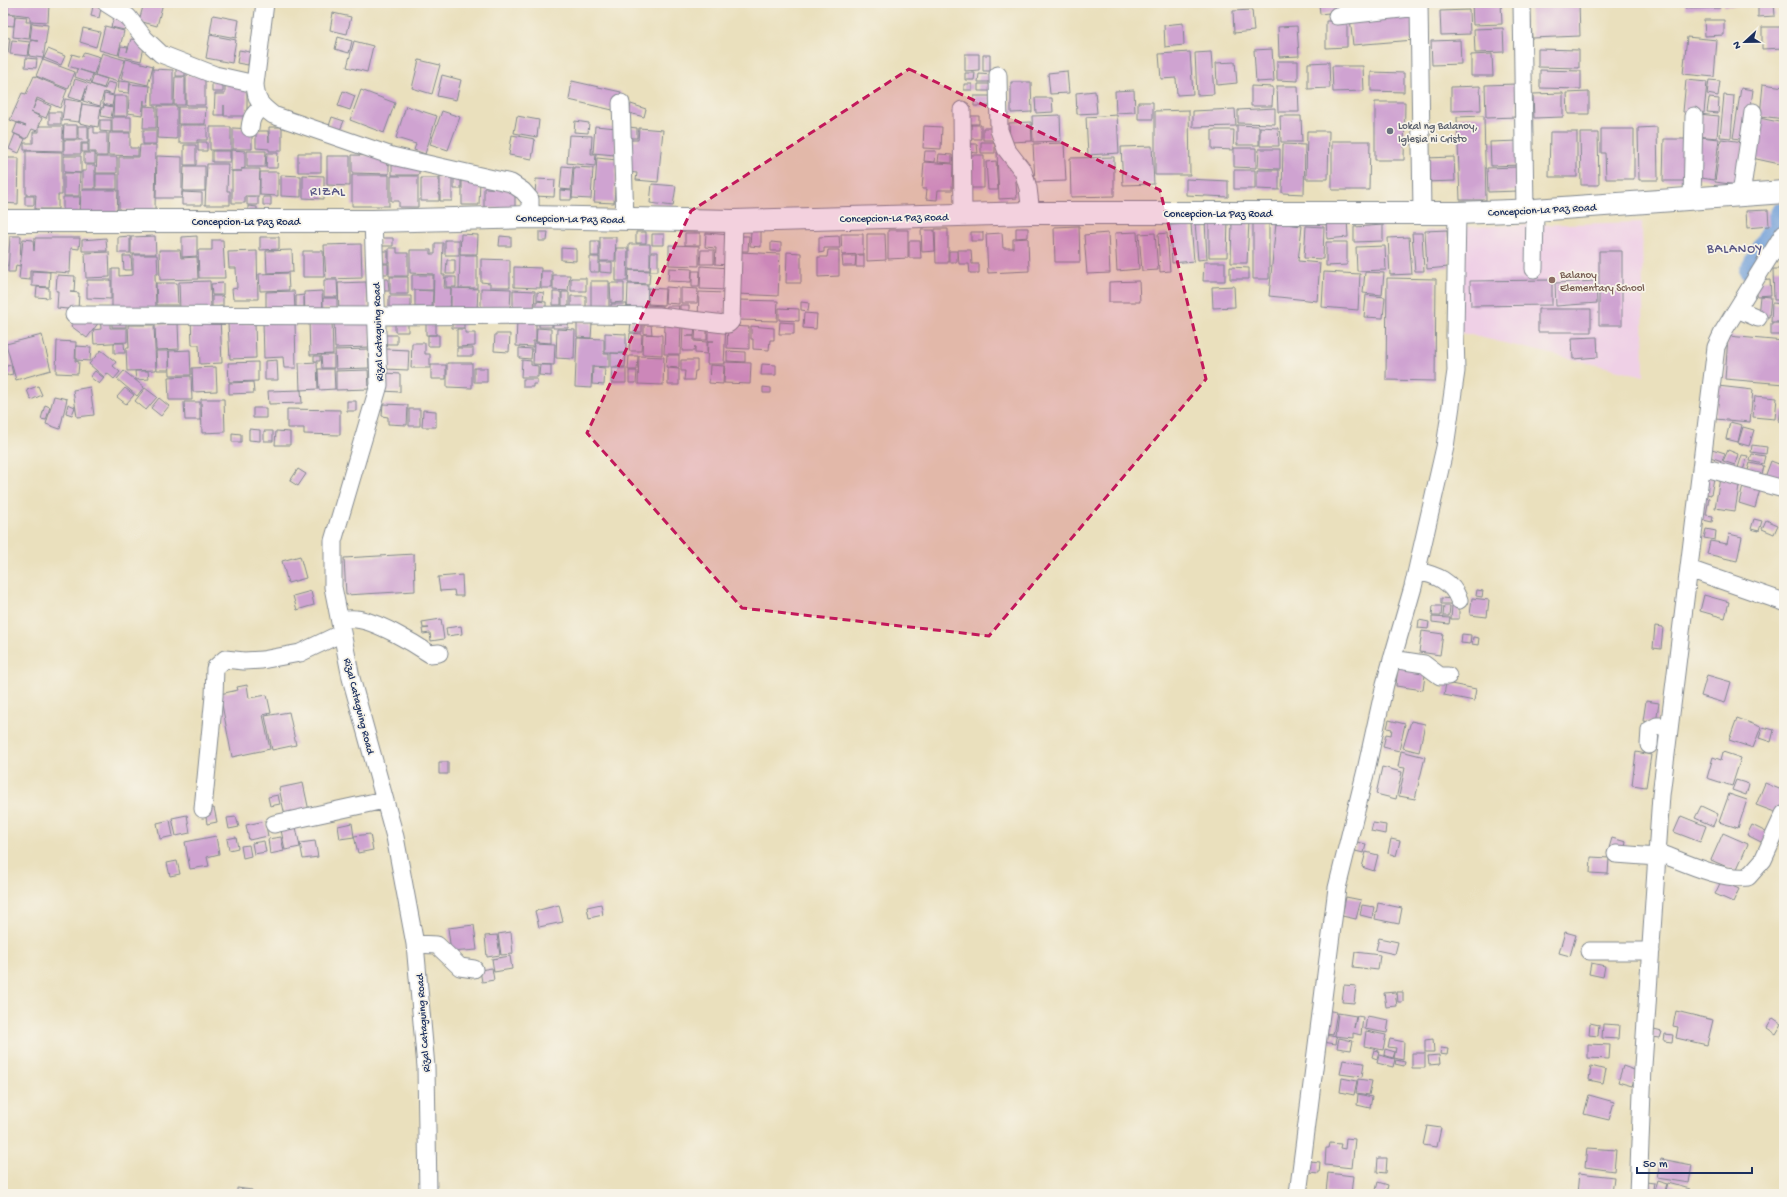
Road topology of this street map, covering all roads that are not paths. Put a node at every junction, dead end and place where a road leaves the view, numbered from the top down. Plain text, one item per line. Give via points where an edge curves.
1 (106, 3) edge
2 (265, 3) edge
3 (1522, 3) edge
4 (1419, 5) edge
5 (1338, 16) dead end
6 (998, 75) dead end
7 (255, 84) junction
8 (621, 103) dead end
9 (263, 108) junction
10 (962, 110) dead end
11 (1753, 112) dead end
12 (1694, 116) dead end
13 (250, 128) dead end
14 (1784, 192) edge
15 (1741, 195) junction
16 (1692, 199) junction
17 (1530, 211) junction
18 (1031, 213) junction
19 (1422, 213) junction
20 (1457, 213) junction
21 (963, 215) junction
22 (530, 217) junction
23 (625, 219) junction
24 (3, 221) edge
25 (373, 221) junction
26 (734, 221) junction
27 (1784, 233) edge
28 (1534, 269) dead end
29 (1737, 309) junction
30 (74, 315) dead end
31 (377, 316) junction
32 (1758, 318) dead end
33 (1702, 467) junction
34 (1784, 489) edge
35 (1689, 569) junction
36 (1417, 571) junction
37 (1459, 600) dead end
38 (1784, 602) edge
39 (341, 626) junction
40 (439, 653) dead end
41 (1392, 659) junction
42 (1448, 676) dead end
43 (1669, 726) junction
44 (1649, 745) dead end
45 (384, 800) junction
46 (203, 810) dead end
47 (1784, 814) edge
48 (274, 824) dead end
49 (1616, 854) dead end
50 (1657, 855) junction
51 (415, 944) junction
52 (1589, 951) dead end
53 (1651, 951) junction
54 (474, 969) dead end
55 (428, 1194) edge
56 (1298, 1194) edge
57 (1638, 1194) edge

1 - 7 street via 128,17 160,54 215,75
2 - 7 street
3 - 17 street
4 - 5 street
4 - 19 street
6 - 18 street via 999,130 1006,149 1023,171
7 - 9 street via 256,97
8 - 23 street
9 - 13 street via 255,112
9 - 22 street via 273,115 392,156 511,183 530,199
10 - 21 street
11 - 15 street
12 - 16 street
14 - 15 main road, Concepcion-La Paz Road
15 - 16 main road, Concepcion-La Paz Road
16 - 17 main road, Concepcion-La Paz Road
17 - 20 main road, Concepcion-La Paz Road
17 - 28 street
18 - 19 main road, Concepcion-La Paz Road
18 - 21 main road, Concepcion-La Paz Road
19 - 20 main road, Concepcion-La Paz Road
20 - 36 street via 1454,335 1456,371 1445,447
21 - 26 main road, Concepcion-La Paz Road
22 - 23 main road, Concepcion-La Paz Road
22 - 25 main road, Concepcion-La Paz Road
23 - 26 main road, Concepcion-La Paz Road
24 - 25 main road, Concepcion-La Paz Road
25 - 31 street, Rizal Cataguing Road
26 - 31 street via 731,321 728,324 659,316
27 - 29 street
29 - 32 street
29 - 33 street via 1716,347
30 - 31 street
31 - 39 street, Rizal Cataguing Road via 379,385 333,541 333,587
33 - 34 street
33 - 35 street
35 - 38 street
35 - 43 street
36 - 37 street via 1432,574 1446,582 1455,590
36 - 41 street
39 - 40 street via 350,619 361,620 384,629 430,654
39 - 45 street, Rizal Cataguing Road via 351,678
39 - 46 street via 300,653 262,660 225,659 215,668
41 - 42 street via 1424,664 1440,676
41 - 56 street via 1337,888
43 - 44 street via 1657,726 1650,730
43 - 50 street
45 - 48 street
45 - 51 street, Rizal Cataguing Road via 395,837
47 - 50 street via 1763,860 1748,877 1720,875
49 - 50 street
50 - 53 street
51 - 54 street via 437,946 460,967
51 - 55 street, Rizal Cataguing Road via 426,1067
52 - 53 street
53 - 57 street

